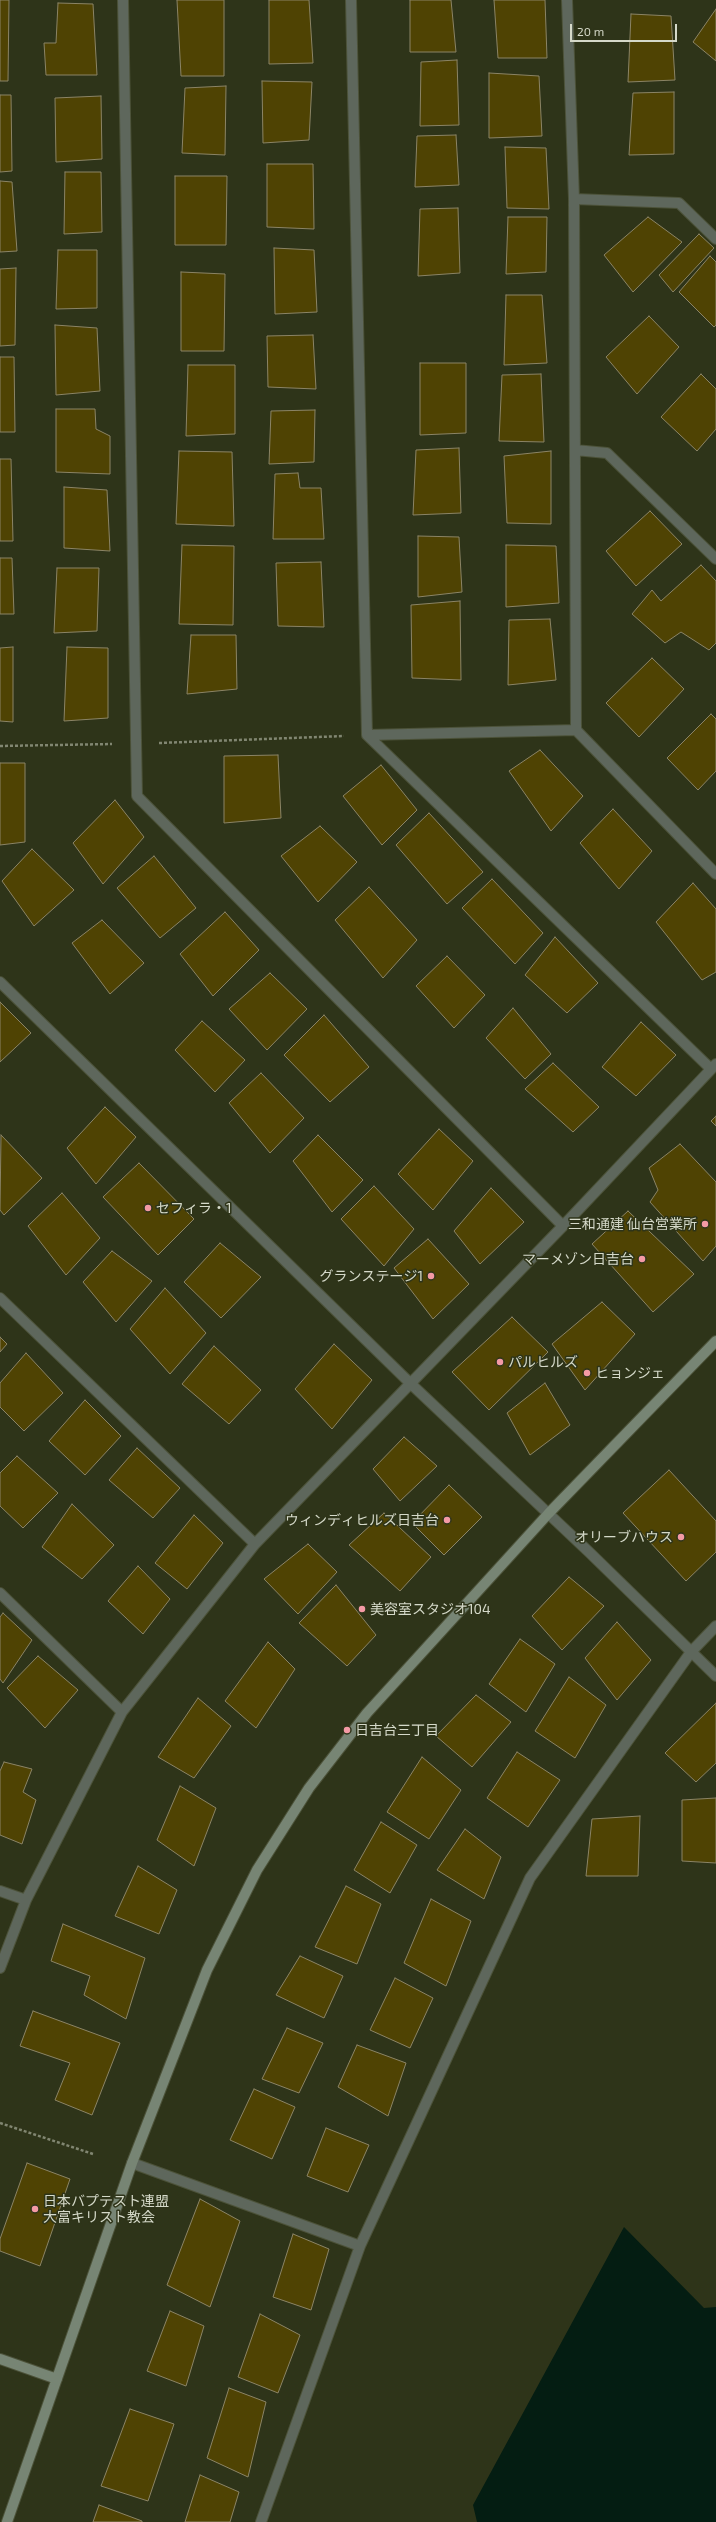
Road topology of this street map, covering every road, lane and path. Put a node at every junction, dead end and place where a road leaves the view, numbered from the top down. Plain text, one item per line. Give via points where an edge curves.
1 (123, 0) edge
2 (351, 0) edge
3 (567, 0) edge
4 (574, 199) junction
5 (716, 239) edge
6 (575, 450) junction
7 (716, 559) edge
8 (576, 730) junction
9 (366, 735) junction
10 (136, 744) junction
11 (0, 746) edge
12 (716, 874) edge
13 (0, 982) edge
14 (713, 1067) edge
15 (563, 1226) junction
16 (0, 1298) edge
17 (716, 1341) edge
18 (410, 1383) junction
19 (548, 1514) junction
20 (255, 1544) junction
21 (0, 1593) edge
22 (716, 1626) edge
23 (691, 1652) junction
24 (716, 1676) edge
25 (122, 1712) junction
26 (0, 1892) edge
27 (26, 1900) junction
28 (0, 1968) edge
29 (0, 2123) edge
30 (92, 2154) dead end
31 (132, 2163) junction
32 (360, 2246) junction
33 (0, 2359) edge
34 (57, 2378) junction
35 (6, 2522) edge
36 (261, 2522) edge

1 - 10 street
2 - 9 street
3 - 4 street
4 - 5 street via 679,203
4 - 6 street
6 - 7 street via 607,453
6 - 8 street
8 - 9 street
8 - 12 street
9 - 10 path
9 - 14 street
10 - 11 path
10 - 15 street via 137,796
13 - 18 street
14 - 15 street
15 - 18 street
16 - 20 street
17 - 19 street
18 - 19 street
18 - 20 street
19 - 23 street
19 - 31 street via 367,1713 305,1794 257,1870 207,1970
20 - 25 street
21 - 25 street
22 - 23 street
23 - 24 street
23 - 32 street via 530,1878
25 - 27 street
26 - 27 street
27 - 28 street
29 - 30 path
31 - 32 street
31 - 34 street
32 - 36 street
33 - 34 street
34 - 35 street

